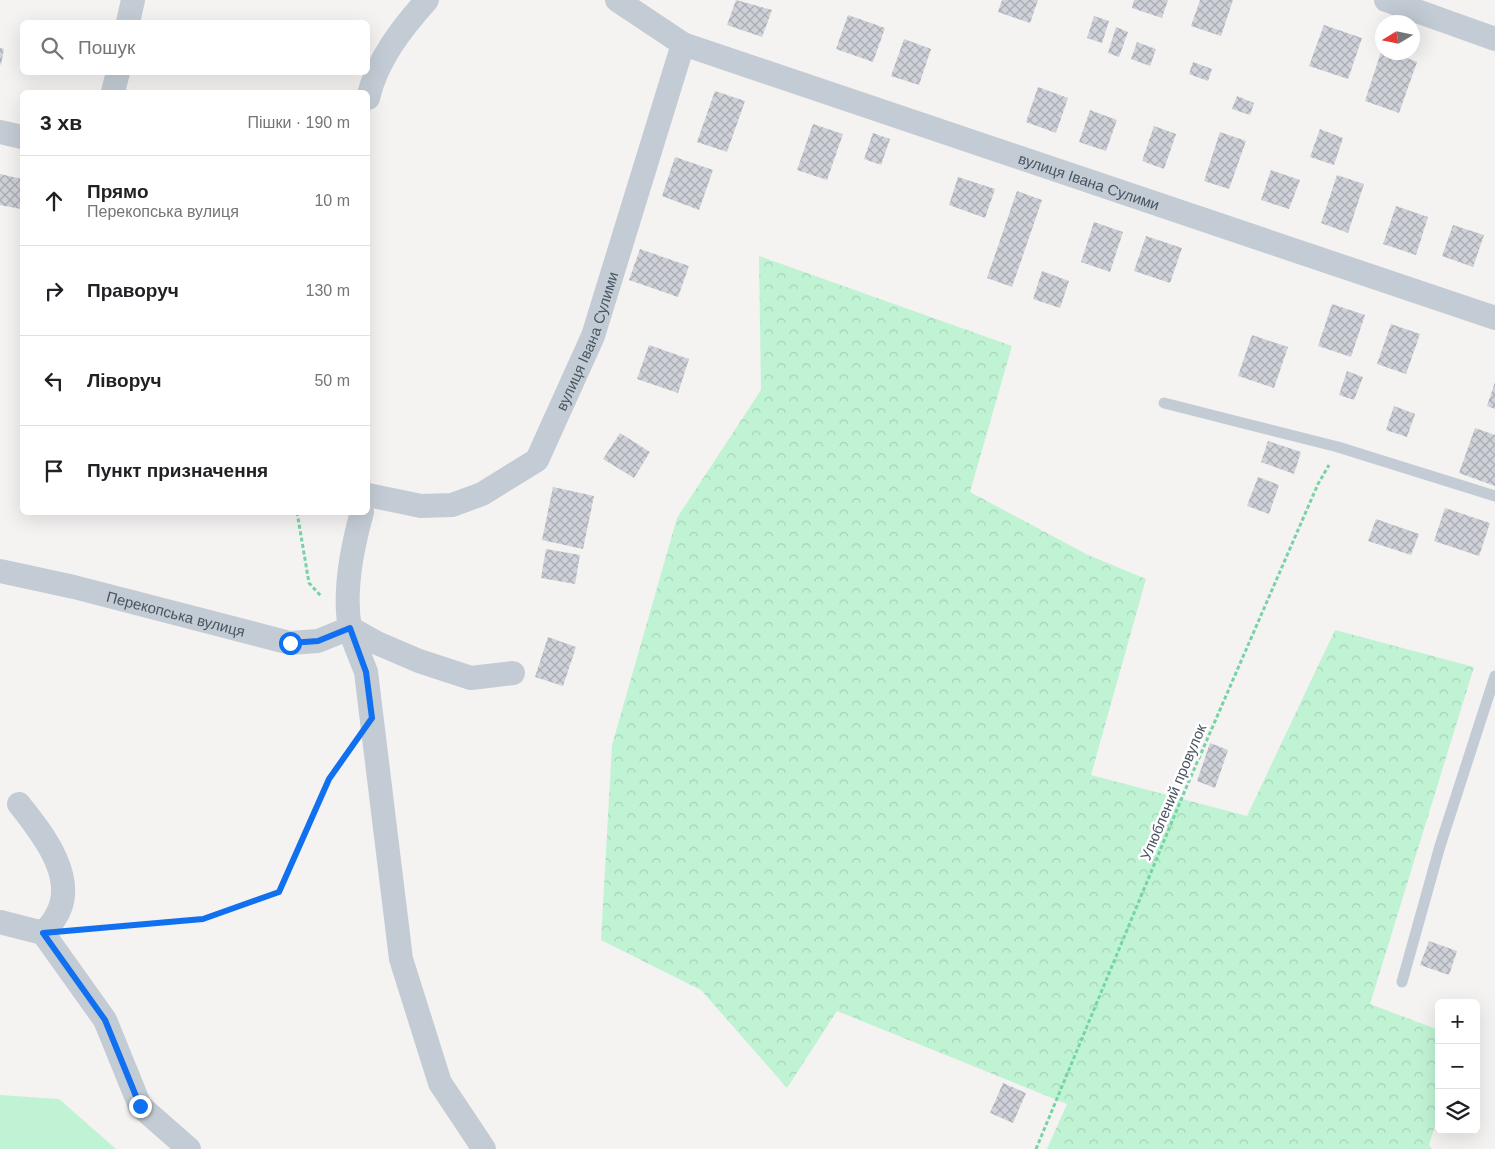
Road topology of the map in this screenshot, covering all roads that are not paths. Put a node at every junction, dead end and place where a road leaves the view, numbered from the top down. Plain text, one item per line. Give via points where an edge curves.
1 (133, 0) edge
2 (427, 0) edge
3 (617, 0) edge
4 (1386, 0) edge
5 (128, 20) edge
6 (1495, 39) edge
7 (683, 44) junction
8 (117, 75) edge
9 (114, 90) edge
10 (370, 90) edge
11 (0, 132) edge
12 (20, 137) edge
13 (1495, 318) edge
14 (1164, 403) dead end
15 (370, 495) edge
16 (1495, 496) edge
17 (361, 515) edge
18 (0, 571) edge
19 (350, 628) junction
20 (513, 673) dead end
21 (1495, 676) edge
22 (19, 804) dead end
23 (0, 922) edge
24 (43, 933) junction
25 (1402, 982) dead end
26 (189, 1149) edge
27 (484, 1149) edge

1 - 5 street
2 - 10 street via 407,22 374,74
3 - 7 street, вулиця Івана Сулими
4 - 6 street
7 - 13 street, вулиця Івана Сулими
7 - 15 street, вулиця Івана Сулими via 593,336 537,460 482,494 452,505 421,506
8 - 9 street
11 - 12 street
14 - 16 lane via 1338,447
17 - 19 street via 354,540 349,590
18 - 19 street, Перекопська вулиця via 290,643 318,641
19 - 20 street via 419,661 471,678
19 - 27 street via 366,672 401,959 440,1083
21 - 25 lane via 1440,846
22 - 24 street via 41,832 61,873 63,899 56,918
23 - 24 street
24 - 26 street via 105,1020 140,1106

